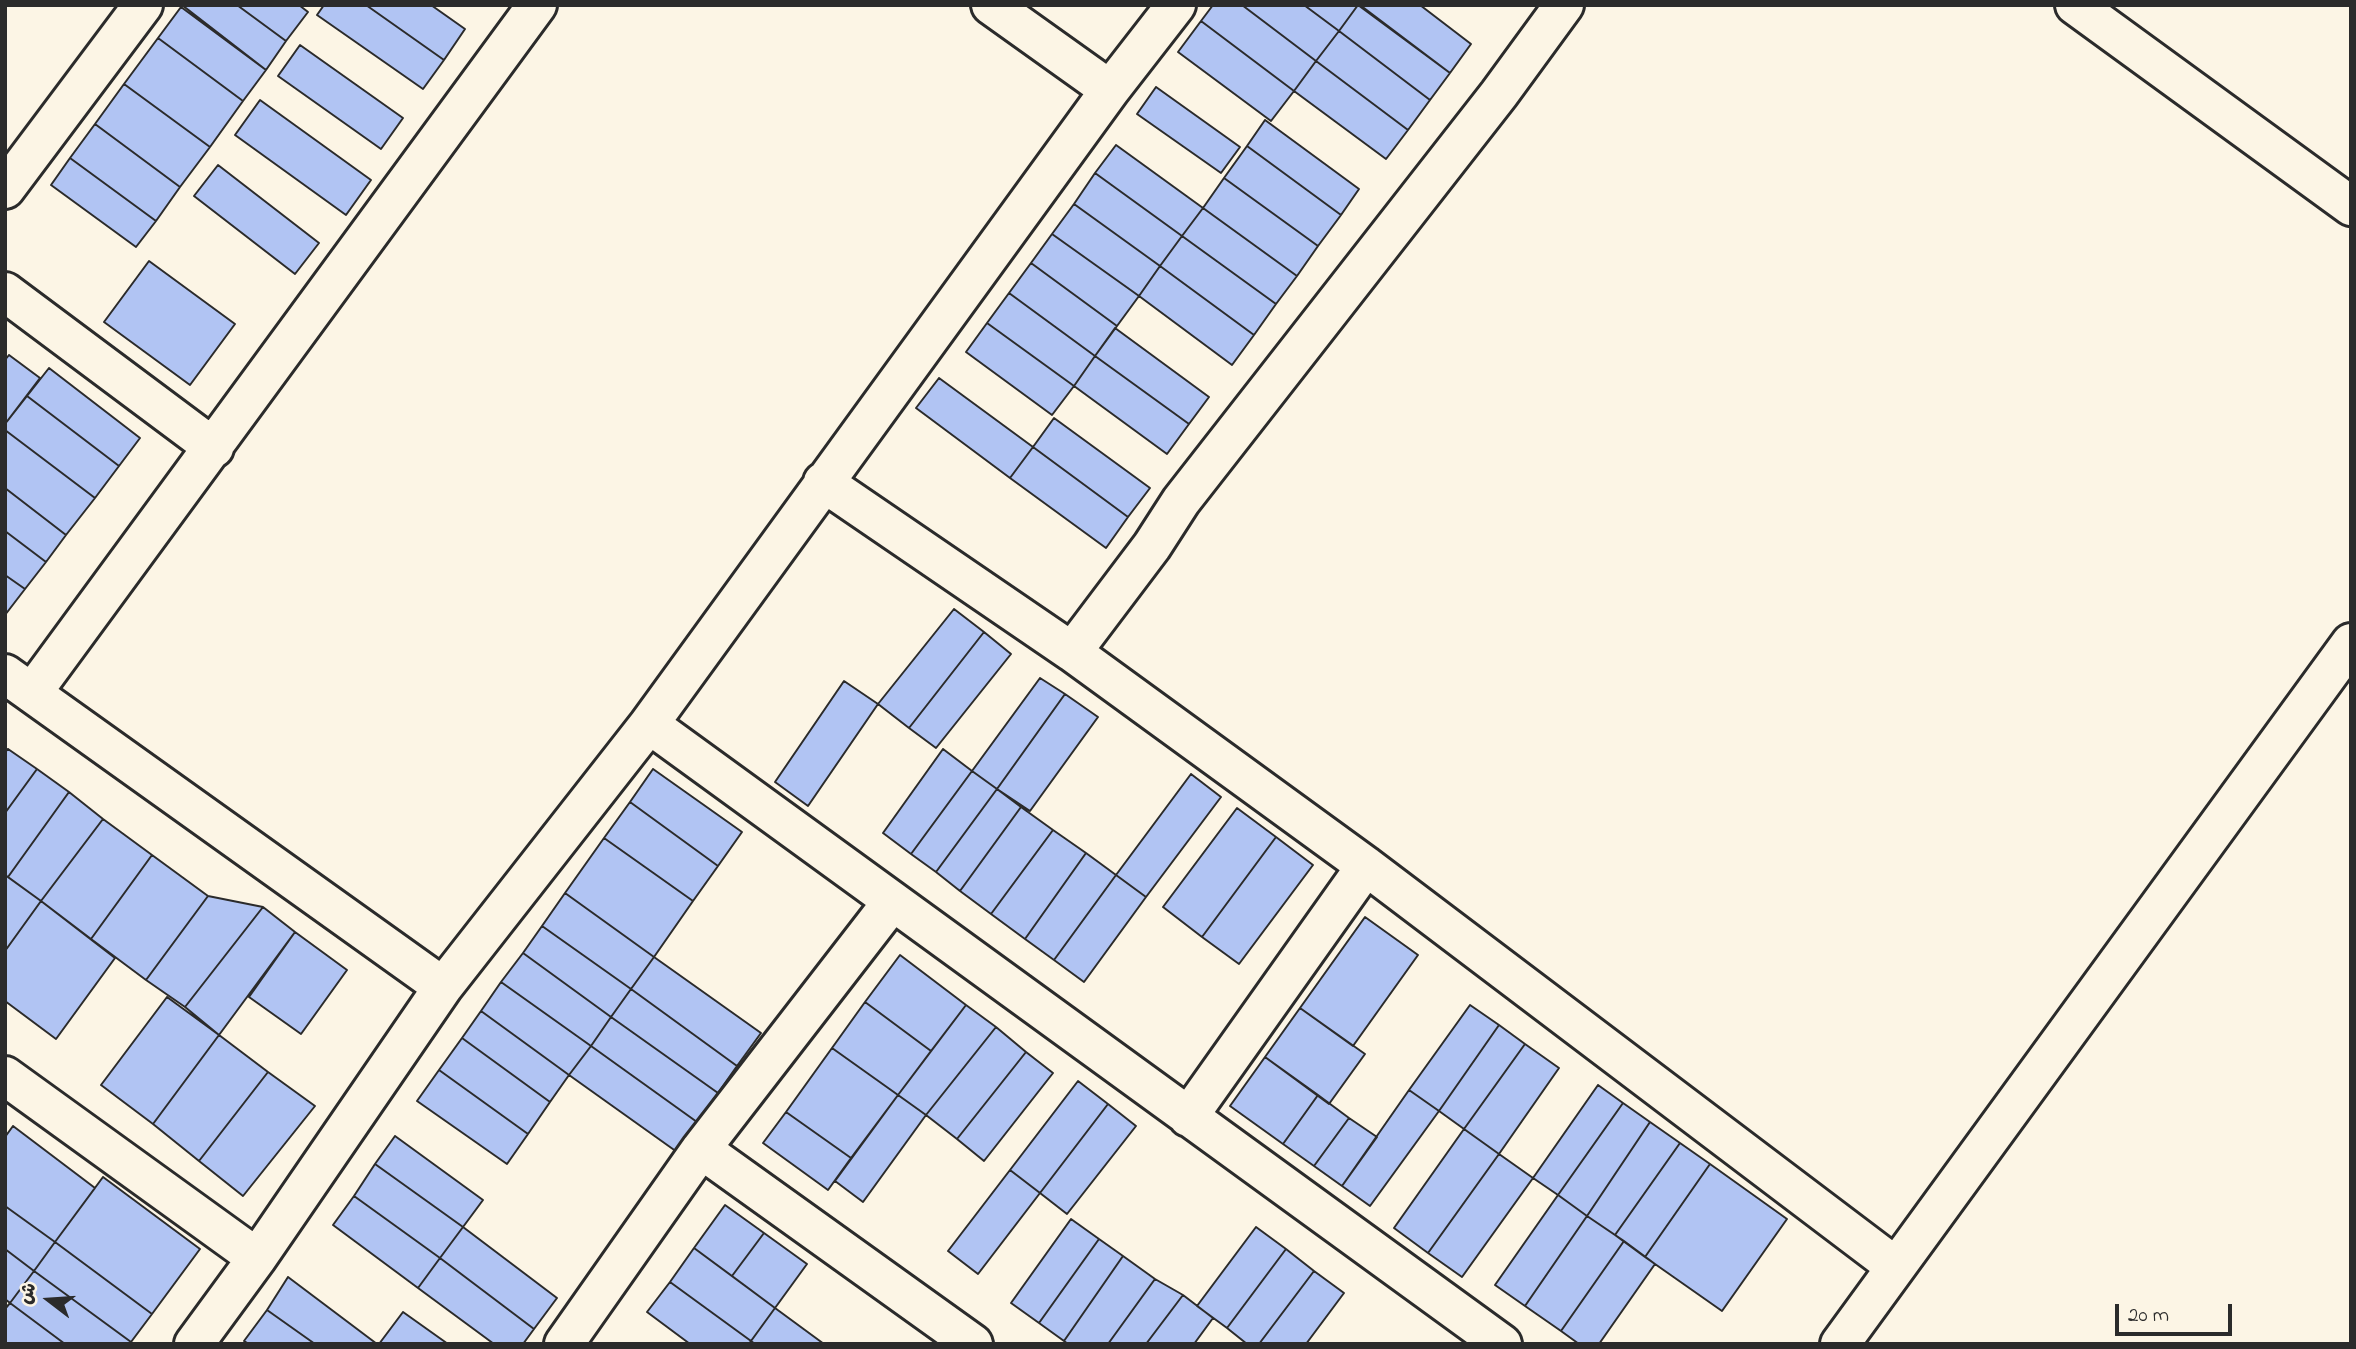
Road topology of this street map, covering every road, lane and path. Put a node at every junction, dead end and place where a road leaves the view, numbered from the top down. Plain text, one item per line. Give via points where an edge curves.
1 (537, 5) edge
2 (991, 5) edge
3 (1176, 5) edge
4 (1564, 5) edge
5 (2075, 5) edge
6 (139, 7) edge
7 (1110, 90) junction
8 (5, 189) edge
9 (2351, 206) edge
10 (5, 292) edge
11 (214, 448) junction
12 (823, 482) junction
13 (2351, 643) edge
14 (1072, 652) junction
15 (19, 684) edge
16 (649, 724) junction
17 (1366, 866) junction
18 (892, 902) junction
19 (443, 987) junction
20 (5, 1076) edge
21 (1188, 1117) junction
22 (701, 1149) junction
23 (257, 1258) junction
24 (1896, 1267) junction
25 (957, 1339) edge
26 (194, 1344) edge
27 (564, 1344) edge
28 (1502, 1344) edge
29 (1840, 1344) edge

1 - 11 street
2 - 7 street
3 - 7 street
4 - 14 street via 1181,501
5 - 9 street
6 - 8 street
7 - 12 street
10 - 11 street
11 - 15 street
12 - 14 street
12 - 16 street
13 - 24 street
14 - 17 street
15 - 19 street
16 - 18 street
16 - 19 street
17 - 21 street
17 - 24 street
18 - 21 street
18 - 22 street
19 - 23 street
20 - 23 street
21 - 28 street
22 - 25 street
22 - 27 street
23 - 26 street
24 - 29 street

